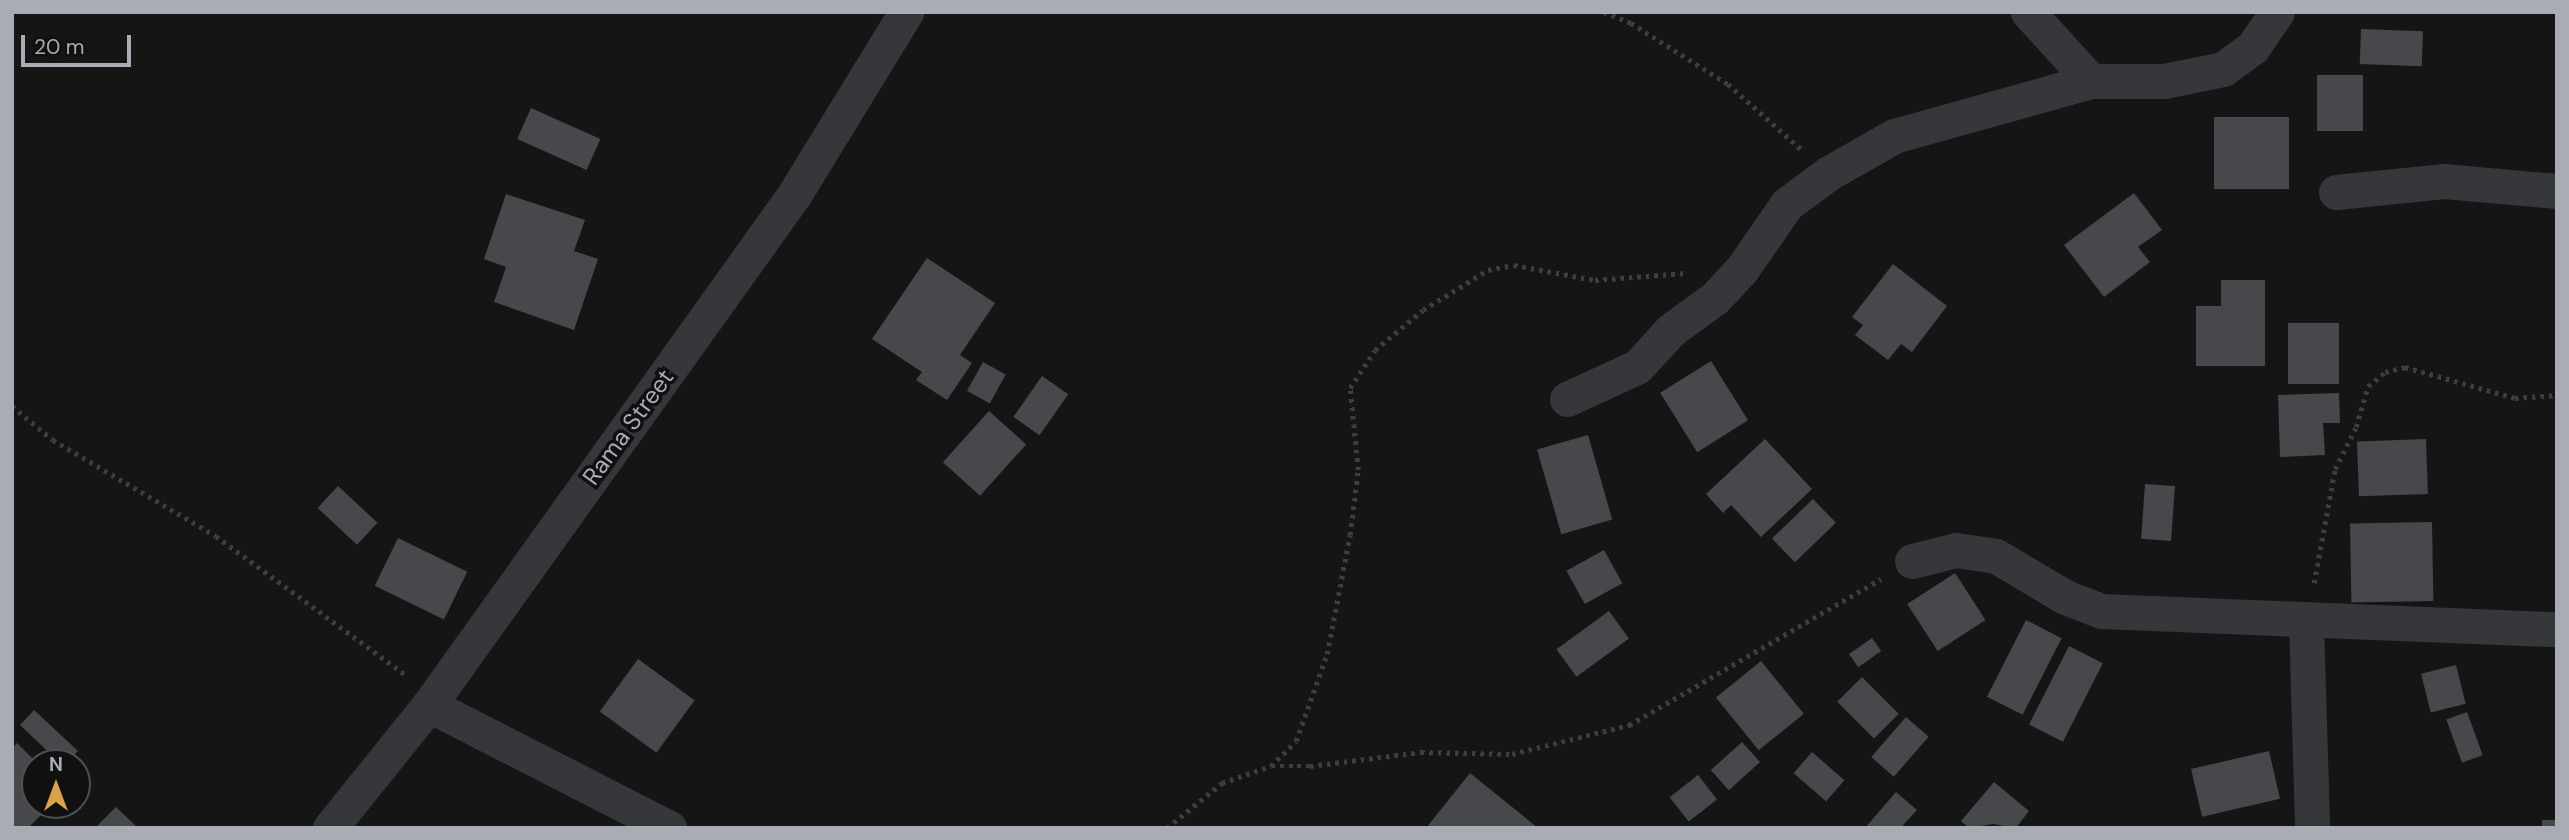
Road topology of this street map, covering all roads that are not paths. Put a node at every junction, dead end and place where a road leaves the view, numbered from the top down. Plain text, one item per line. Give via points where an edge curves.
1 (906, 12) edge
2 (2028, 12) edge
3 (2277, 12) edge
4 (2091, 81) junction
5 (2557, 191) edge
6 (2336, 192) dead end
7 (1567, 399) dead end
8 (1912, 561) road end
9 (2311, 622) junction
10 (2557, 629) edge
11 (432, 699) junction
12 (330, 828) edge
13 (669, 828) edge
14 (2312, 828) edge

1 - 11 street, Rama Street via 794,195
2 - 4 street
3 - 4 street via 2253,47 2223,69 2164,81
4 - 7 street via 1895,136 1829,173 1787,204 1742,269 1715,298 1671,330 1637,367
5 - 6 street via 2444,181
8 - 9 street via 1956,550 1996,556 2065,597 2102,611
9 - 10 street
9 - 14 street
11 - 12 street, Rama Street
11 - 13 street

